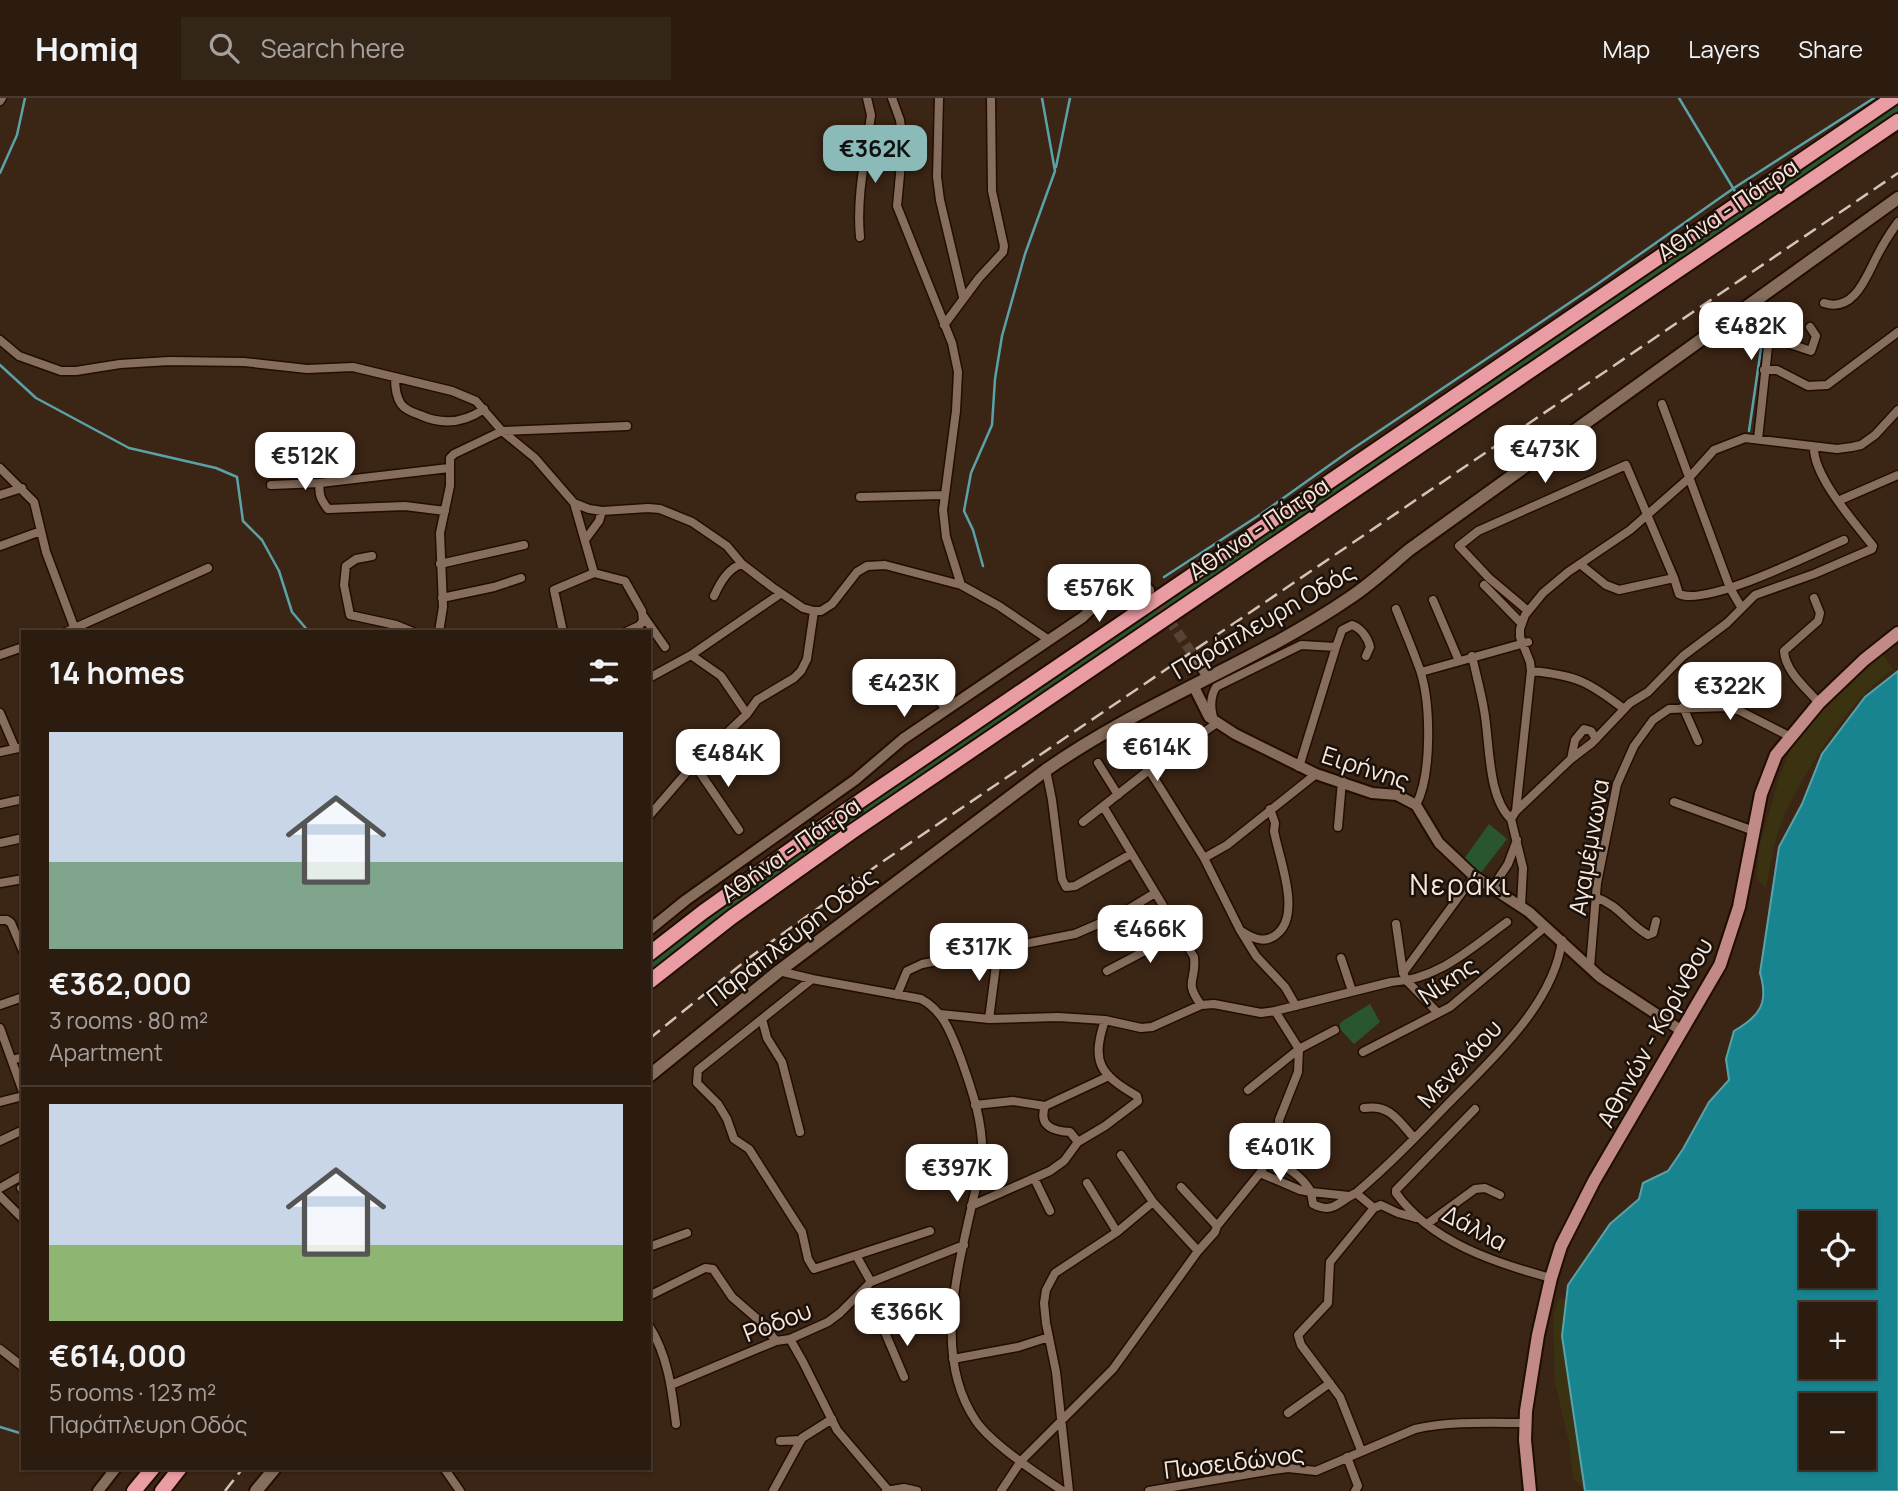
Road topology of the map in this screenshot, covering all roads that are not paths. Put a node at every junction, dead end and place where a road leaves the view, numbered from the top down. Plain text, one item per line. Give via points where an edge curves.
1 (867, 98) edge
2 (892, 98) edge
3 (939, 98) edge
4 (991, 98) edge
5 (1893, 98) edge
6 (1898, 121) edge
7 (903, 143) junction
8 (867, 144) junction
9 (1898, 198) edge
10 (1898, 222) edge
11 (860, 237) dead end
12 (963, 297) junction
13 (1824, 303) dead end
14 (944, 325) junction
15 (1810, 327) dead end
16 (1898, 332) edge
17 (0, 340) edge
18 (1764, 370) junction
19 (394, 377) junction
20 (1662, 404) dead end
21 (484, 409) junction
22 (1898, 410) edge
23 (627, 426) dead end
24 (502, 431) junction
25 (1758, 439) junction
26 (1814, 446) junction
27 (0, 468) edge
28 (449, 468) junction
29 (1898, 475) edge
30 (1688, 479) junction
31 (320, 483) junction
32 (271, 485) dead end
33 (22, 488) junction
34 (0, 495) edge
35 (944, 495) junction
36 (860, 497) dead end
37 (1838, 500) junction
38 (574, 503) junction
39 (602, 511) junction
40 (445, 512) junction
41 (1646, 516) junction
42 (41, 531) junction
43 (585, 540) junction
44 (1844, 540) dead end
45 (0, 545) edge
46 (524, 545) dead end
47 (372, 556) dead end
48 (440, 564) junction
49 (743, 564) junction
50 (1580, 564) junction
51 (208, 568) dead end
52 (594, 573) junction
53 (521, 578) dead end
54 (1674, 578) junction
55 (961, 585) junction
56 (1484, 585) dead end
57 (1730, 588) junction
58 (1149, 590) tunnel mouth
59 (780, 594) junction
60 (714, 596) dead end
61 (442, 598) junction
62 (1814, 598) dead end
63 (1433, 600) dead end
64 (1741, 607) junction
65 (1396, 609) dead end
66 (814, 611) junction
67 (1528, 611) junction
68 (644, 617) junction
69 (1521, 623) junction
70 (382, 627) edge
71 (76, 630) edge
72 (401, 630) edge
73 (440, 630) edge
74 (563, 630) edge
75 (630, 630) edge
76 (1898, 633) edge
77 (1049, 640) junction
78 (1525, 642) junction
79 (665, 647) dead end
80 (1336, 647) junction
81 (21, 648) edge
82 (0, 655) edge
83 (691, 655) junction
84 (1366, 656) dead end
85 (1472, 656) junction
86 (1459, 661) junction
87 (1198, 662) tunnel mouth
88 (1421, 671) junction
89 (1531, 671) junction
90 (651, 677) edge
91 (1208, 677) junction
92 (924, 680) dead end
93 (1193, 685) junction
94 (1819, 703) junction
95 (1683, 707) junction
96 (1624, 709) junction
97 (946, 710) junction
98 (0, 713) edge
99 (747, 713) junction
100 (1215, 722) junction
101 (1789, 736) junction
102 (1596, 739) junction
103 (1698, 741) dead end
104 (19, 748) edge
105 (0, 752) edge
106 (1571, 759) junction
107 (1098, 763) dead end
108 (694, 764) junction
109 (1299, 766) junction
110 (1046, 770) junction
111 (1149, 770) junction
112 (1316, 774) junction
113 (1342, 781) junction
114 (1118, 795) junction
115 (21, 799) edge
116 (1674, 802) dead end
117 (0, 804) edge
118 (1416, 805) junction
119 (1103, 806) junction
120 (1270, 809) junction
121 (651, 814) edge
122 (1513, 815) junction
123 (1083, 822) dead end
124 (1339, 827) dead end
125 (739, 830) dead end
126 (1754, 831) junction
127 (21, 838) edge
128 (1517, 839) junction
129 (0, 843) edge
130 (1131, 853) junction
131 (1204, 858) junction
132 (1474, 876) junction
133 (21, 879) edge
134 (0, 883) edge
135 (1492, 888) junction
136 (1155, 893) junction
137 (1595, 897) junction
138 (1521, 906) junction
139 (0, 920) edge
140 (1656, 921) dead end
141 (1507, 922) dead end
142 (1396, 924) dead end
143 (21, 927) edge
144 (1545, 927) junction
145 (651, 928) edge
146 (13, 929) junction
147 (1240, 930) junction
148 (1179, 933) junction
149 (1562, 940) junction
150 (21, 947) edge
151 (998, 950) junction
152 (651, 952) edge
153 (1341, 958) dead end
154 (1590, 967) junction
155 (779, 971) junction
156 (1107, 971) dead end
157 (1405, 977) junction
158 (812, 979) junction
159 (651, 980) edge
160 (1352, 991) junction
161 (897, 995) junction
162 (21, 998) edge
163 (0, 1005) edge
164 (1201, 1005) junction
165 (1296, 1006) junction
166 (1275, 1011) junction
167 (1437, 1012) junction
168 (940, 1014) junction
169 (762, 1019) junction
170 (989, 1019) junction
171 (1105, 1020) junction
172 (0, 1028) edge
173 (1335, 1030) dead end
174 (1682, 1031) junction
175 (1299, 1049) junction
176 (1363, 1052) dead end
177 (21, 1058) edge
178 (12, 1060) junction
179 (651, 1074) edge
180 (1109, 1076) junction
181 (21, 1088) edge
182 (1248, 1090) dead end
183 (21, 1095) edge
184 (0, 1102) edge
185 (975, 1105) junction
186 (1045, 1106) junction
187 (1364, 1108) dead end
188 (1475, 1109) dead end
189 (21, 1131) edge
190 (800, 1132) dead end
191 (1415, 1138) junction
192 (0, 1141) edge
193 (1078, 1142) junction
194 (1122, 1155) dead end
195 (1269, 1156) junction
196 (1260, 1173) junction
197 (21, 1176) edge
198 (1034, 1178) junction
199 (1087, 1183) dead end
200 (1181, 1187) dead end
201 (0, 1188) edge
202 (1311, 1192) junction
203 (1353, 1195) junction
204 (1500, 1195) dead end
205 (0, 1196) edge
206 (1153, 1202) junction
207 (971, 1206) junction
208 (1374, 1208) junction
209 (1050, 1211) dead end
210 (21, 1217) edge
211 (1416, 1217) junction
212 (1427, 1224) junction
213 (1217, 1226) junction
214 (930, 1231) dead end
215 (1117, 1232) junction
216 (687, 1233) dead end
217 (964, 1245) junction
218 (651, 1246) edge
219 (1198, 1251) junction
220 (857, 1257) junction
221 (1551, 1278) junction
222 (871, 1282) junction
223 (651, 1295) edge
224 (955, 1298) junction
225 (651, 1329) edge
226 (1049, 1337) junction
227 (790, 1339) junction
228 (776, 1341) junction
229 (0, 1349) edge
230 (953, 1359) junction
231 (21, 1365) edge
232 (904, 1377) dead end
233 (1330, 1384) junction
234 (671, 1385) junction
235 (1289, 1413) dead end
236 (832, 1419) junction
237 (1061, 1420) junction
238 (1525, 1423) junction
239 (676, 1424) dead end
240 (800, 1440) junction
241 (780, 1441) dead end
242 (1361, 1450) junction
243 (1347, 1457) junction
244 (1021, 1461) junction
245 (114, 1470) edge
246 (151, 1470) edge
247 (178, 1470) edge
248 (445, 1470) edge
249 (272, 1472) edge
250 (1356, 1487) edge
251 (98, 1491) edge
252 (134, 1491) edge
253 (162, 1491) edge
254 (256, 1491) edge
255 (266, 1491) edge
256 (460, 1491) edge
257 (773, 1491) edge
258 (887, 1491) edge
259 (917, 1491) edge
260 (1001, 1491) edge
261 (1063, 1491) edge
262 (1069, 1491) edge
263 (1149, 1491) edge
264 (1366, 1491) edge
265 (1530, 1491) edge

1 - 8 street via 871,115
2 - 7 street
3 - 12 street via 937,177
4 - 12 street via 992,191 1004,246
5 - 152 highway, Αθήνα - Πάτρα via 841,814
6 - 159 highway, Αθήνα - Πάτρα via 870,819
7 - 8 street
7 - 14 street via 897,206
8 - 11 street via 861,175
9 - 91 main road, Παράπλευρη Οδός via 1409,550 1353,596
10 - 13 street via 1849,301 1837,306
12 - 14 street
14 - 35 street via 956,352 959,383
15 - 18 street via 1816,336 1811,351 1769,337
16 - 18 street via 1827,385 1808,386 1777,370
17 - 19 street via 19,356 68,372 151,361 222,362 353,368
18 - 25 street
19 - 21 street via 465,395
19 - 21 street via 403,407 429,419 451,422
20 - 30 street
21 - 24 street
22 - 26 street via 1861,444 1837,449
23 - 24 street
24 - 28 street via 454,454
24 - 38 street via 535,458
25 - 26 street
25 - 30 street via 1745,438 1714,450
26 - 37 street via 1816,467
27 - 33 street
28 - 31 street
28 - 40 street
29 - 37 street
30 - 41 street
30 - 57 street
31 - 32 street
31 - 40 street via 320,496 328,509 395,505
33 - 34 street
33 - 42 street via 34,502
35 - 36 street
35 - 55 street via 943,524
37 - 64 street via 1872,549 1763,591
38 - 39 street
38 - 43 street
39 - 43 street
39 - 49 street via 648,508 678,515 717,538
40 - 48 street
41 - 50 street
41 - 54 street
41 - 67 street via 1626,465 1467,538 1459,546 1466,556
42 - 45 street
42 - 71 street
43 - 52 street
44 - 57 street
46 - 48 street
47 - 70 street via 346,566 346,603 350,615
48 - 61 street
49 - 59 street
49 - 60 street via 727,575
50 - 54 street via 1619,590
50 - 67 street
51 - 71 street
52 - 68 street via 625,581
52 - 74 street via 554,590
53 - 61 street
54 - 57 street via 1683,596 1704,596
55 - 66 street via 885,565 867,566 852,576 832,604
55 - 77 street
56 - 69 street
57 - 64 street
58 - 77 street via 1138,582 1122,580 1083,617
59 - 66 street
59 - 83 street
61 - 73 street
62 - 94 street via 1818,621 1783,654
63 - 86 street
64 - 96 street
65 - 88 street
66 - 99 street via 801,671 761,697
67 - 69 street
68 - 75 street
68 - 79 street
69 - 78 street via 1520,637
70 - 72 street
76 - 94 main road, Αθηνών - Κορίνθου
77 - 97 street
78 - 85 street
78 - 89 street
80 - 84 street via 1342,630 1352,625 1369,641
80 - 100 street via 1301,645 1216,687 1210,706
80 - 109 street
81 - 82 street
83 - 90 street
83 - 99 street via 721,676
85 - 86 street
85 - 122 street via 1497,796 1503,812
86 - 88 street
87 - 91 street
88 - 118 street via 1427,736 1425,782
89 - 96 street via 1575,678
89 - 122 street
91 - 93 main road, Παράπλευρη Οδός
92 - 97 street
93 - 100 street
93 - 110 main road, Παράπλευρη Οδός
94 - 101 main road, Αθηνών - Κορίνθου
95 - 101 street via 1732,708
95 - 103 street
95 - 137 street, Αγαμέμνωνα via 1668,709 1653,720 1624,764
96 - 102 street
97 - 145 street
98 - 104 street
99 - 108 street
100 - 109 street, Ειρήνης
100 - 111 street
101 - 126 main road, Αθηνών - Κορίνθου via 1770,767
102 - 106 street
102 - 106 street via 1591,730 1584,729 1575,740
104 - 105 street
106 - 122 street
107 - 114 street
108 - 121 street
108 - 125 street
109 - 112 street, Ειρήνης
110 - 130 street via 1066,887 1087,880
110 - 155 main road, Παράπλευρη Οδός
111 - 114 street
111 - 131 street
112 - 113 street, Ειρήνης
112 - 120 street
113 - 118 street, Ειρήνης via 1372,793 1397,795
113 - 124 street
114 - 119 street
115 - 117 street
116 - 126 street
118 - 132 street, Ειρήνης via 1439,843
119 - 123 street
119 - 130 street
120 - 131 street
120 - 147 street via 1290,902 1288,918 1267,940
122 - 128 street
126 - 174 main road, Αθηνών - Κορίνθου via 1724,957
127 - 129 street
128 - 135 street
128 - 138 street via 1523,868
130 - 136 street
131 - 147 street
132 - 135 street, Ειρήνης
132 - 157 street
133 - 134 street
135 - 138 street, Ειρήνης
136 - 148 street
136 - 151 street via 1090,929
137 - 140 street via 1616,907 1648,935 1656,929
137 - 154 street, Αγαμέμνωνα
138 - 144 street, Ειρήνης
139 - 146 street via 9,921
141 - 157 street via 1454,962
142 - 157 street
143 - 146 street
144 - 149 street, Ειρήνης
144 - 167 street, Νίκης via 1478,985
146 - 150 street
147 - 165 street
148 - 156 street
148 - 164 street via 1194,957 1190,985
149 - 154 street, Ειρήνης
149 - 191 street, Μενελάου via 1553,971 1528,1015 1499,1052
151 - 161 street via 913,968 902,978
151 - 170 street
153 - 160 street
154 - 174 street, Ειρήνης
155 - 158 street
155 - 179 main road, Παράπλευρη Οδός
157 - 160 street
157 - 167 street
158 - 161 street
158 - 169 street
160 - 165 street
161 - 168 street via 921,999
162 - 163 street
164 - 166 street
164 - 171 street via 1152,1027
165 - 166 street
166 - 175 street
167 - 176 street, Νίκης
168 - 170 street
168 - 185 street
169 - 190 street via 782,1062
169 - 220 street via 698,1070 697,1083 718,1104 734,1139 749,1149 802,1232 812,1268
170 - 171 street
171 - 180 street via 1097,1052
172 - 178 street
173 - 175 street
174 - 221 main road, Αθηνών - Κορίνθου via 1594,1181
175 - 182 street
175 - 195 street via 1298,1072 1279,1120 1278,1142
177 - 178 street
178 - 181 street
180 - 186 street
180 - 193 street via 1138,1101
183 - 184 street
185 - 186 street via 1013,1101
185 - 207 street via 982,1158
186 - 193 street via 1048,1128 1070,1132
187 - 191 street via 1388,1109
188 - 211 street, Δάλλα via 1396,1190
189 - 192 street
191 - 203 street, Μενελάου
193 - 198 street via 1064,1161
194 - 206 street
195 - 196 street
195 - 202 street via 1296,1174
196 - 202 street
196 - 213 street
197 - 201 street
198 - 207 street
198 - 209 street
199 - 215 street
200 - 213 street
202 - 203 street
202 - 203 street via 1313,1204 1322,1208 1341,1205
203 - 208 street
204 - 212 street via 1475,1189
205 - 210 street
206 - 215 street
206 - 219 street
207 - 217 street
208 - 211 street via 1381,1205
208 - 233 street via 1330,1262 1328,1303 1298,1335
211 - 212 street, Δάλλα
212 - 221 street, Δάλλα via 1472,1252
213 - 219 street
214 - 220 street
215 - 226 street via 1050,1279 1044,1303
216 - 218 street
217 - 222 street, Ρόδου
217 - 224 street
219 - 237 street via 1113,1370
220 - 222 street
221 - 238 main road, Αθηνών - Κορίνθου
222 - 227 street, Ρόδου via 828,1322
223 - 228 street via 705,1268 713,1269 732,1297
224 - 230 street
224 - 232 street via 899,1314 885,1325
225 - 234 street
226 - 230 street
226 - 237 street
227 - 228 street, Ρόδου
227 - 236 street
228 - 234 street, Ρόδου
229 - 231 street
230 - 244 street via 960,1388 976,1421
233 - 235 street
233 - 242 street
234 - 239 street
236 - 240 street
236 - 258 street
237 - 244 street
237 - 262 street
238 - 242 street, Πωσειδώνος via 1428,1426
238 - 265 main road, Αθηνών - Κορίνθου
240 - 241 street
240 - 257 street
242 - 243 street, Πωσειδώνος
243 - 250 street
243 - 263 street, Πωσειδώνος via 1316,1471 1288,1468
244 - 260 street
244 - 261 street
245 - 251 street
246 - 252 highway
247 - 253 highway
248 - 256 street
249 - 254 main road
249 - 255 street
250 - 264 street
258 - 259 street

